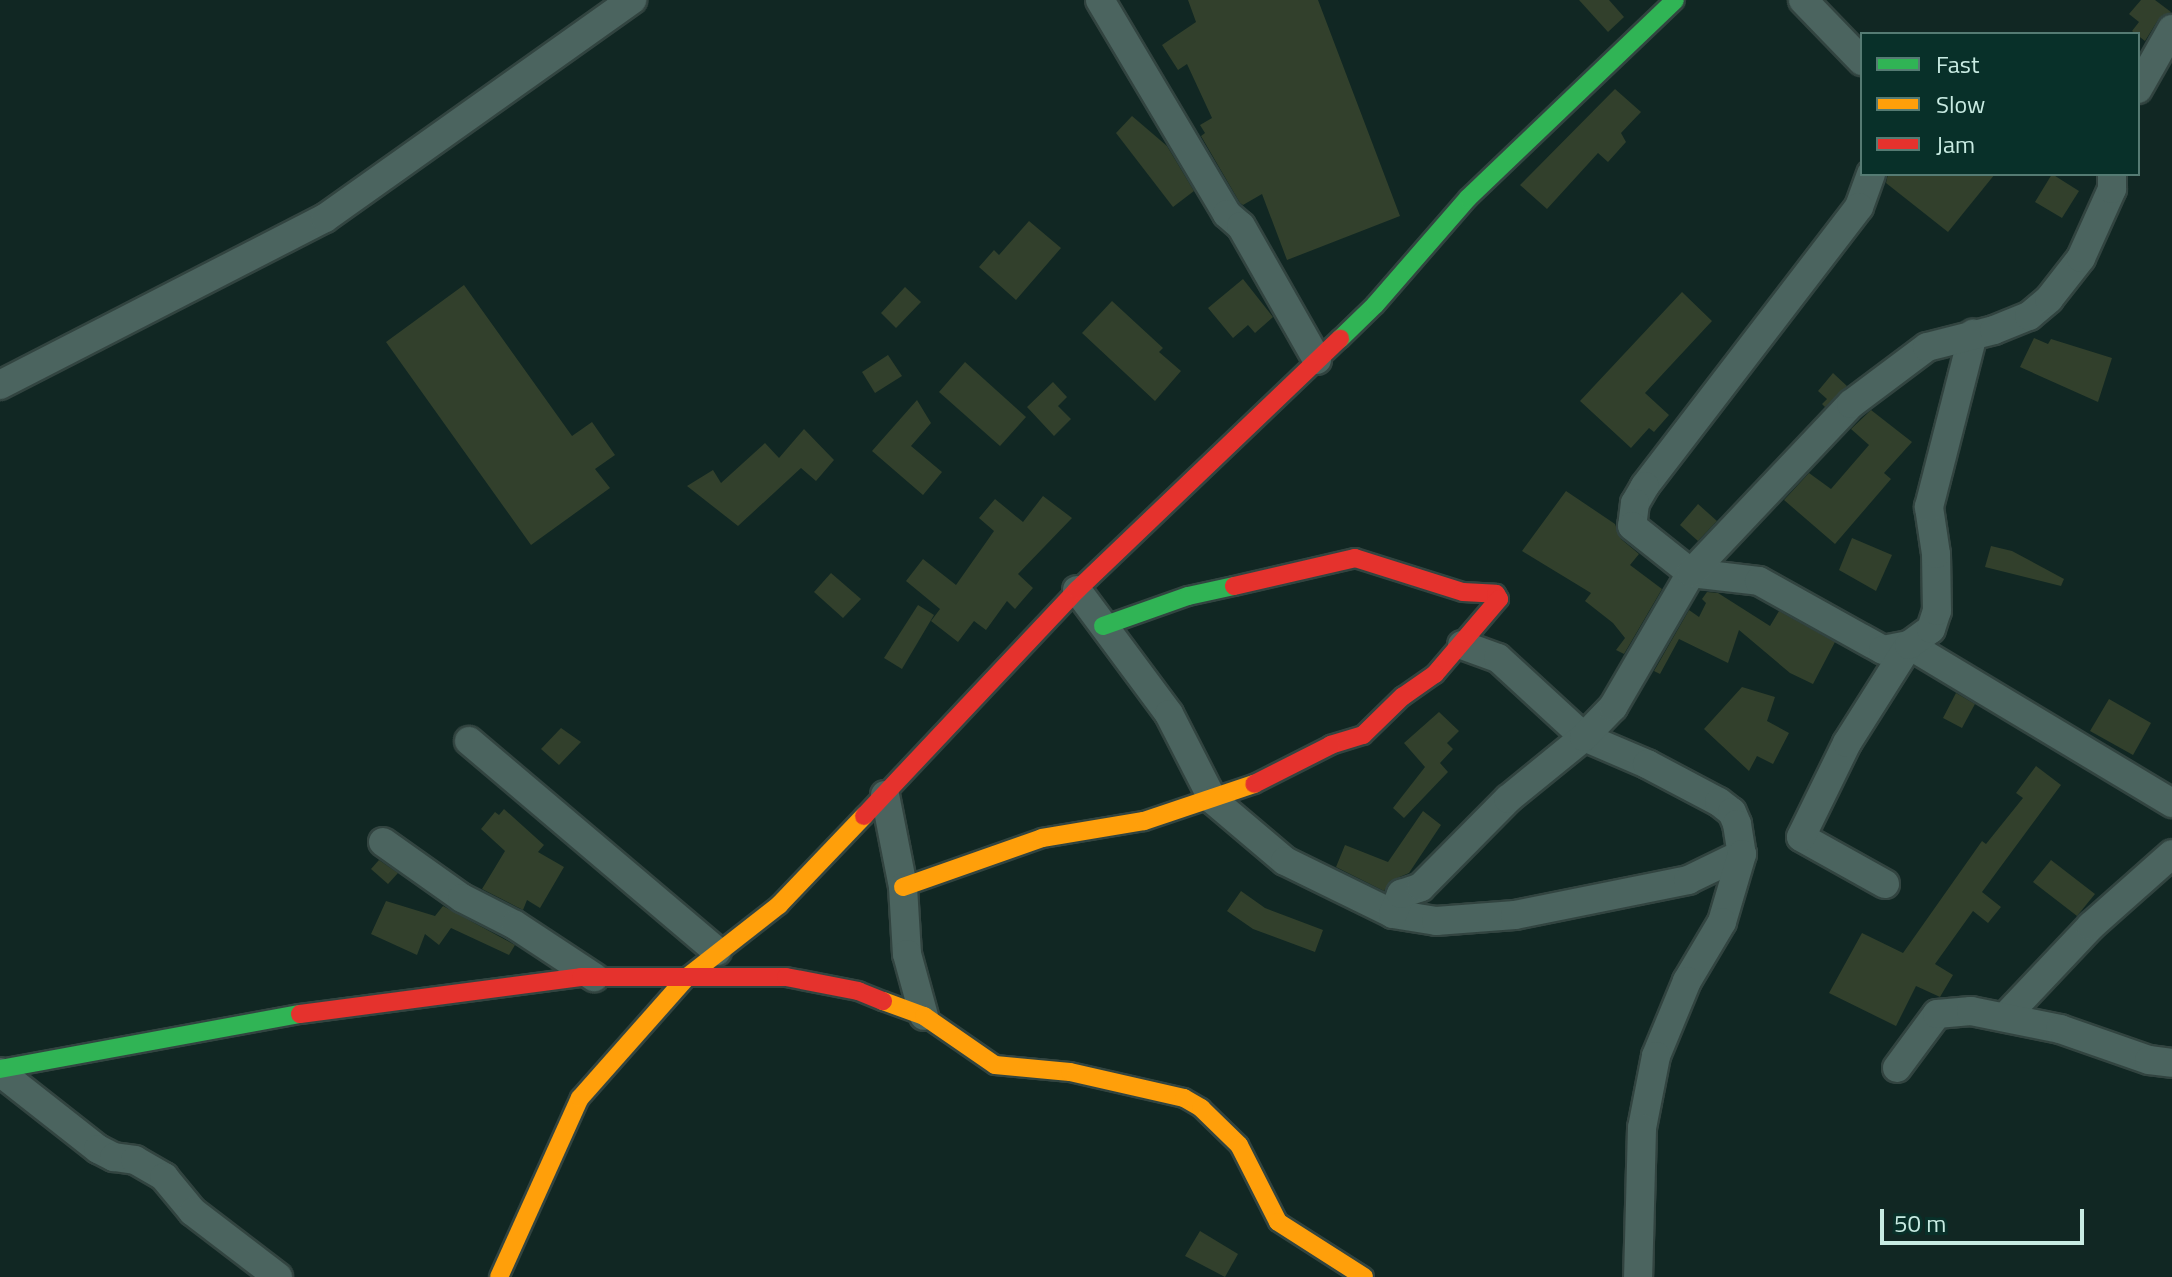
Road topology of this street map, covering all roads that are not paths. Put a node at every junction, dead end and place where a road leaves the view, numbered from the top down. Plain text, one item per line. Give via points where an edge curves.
1 (632, 0) edge
2 (1100, 0) edge
3 (1675, 0) edge
4 (1803, 0) edge
5 (2172, 29) edge
6 (1860, 59) edge
7 (2140, 85) edge
8 (1870, 176) edge
9 (2112, 176) edge
10 (1973, 334) junction
11 (1317, 360) junction
12 (0, 385) edge
13 (1691, 573) junction
14 (1077, 590) junction
15 (1103, 626) junction
16 (1462, 645) junction
17 (1909, 645) junction
18 (1584, 737) junction
19 (469, 741) dead end
20 (885, 795) junction
21 (1213, 800) junction
22 (2172, 803) edge
23 (383, 842) dead end
24 (1742, 854) junction
25 (2172, 854) edge
26 (1885, 884) dead end
27 (903, 887) junction
28 (1393, 914) junction
29 (717, 951) junction
30 (594, 977) junction
31 (687, 977) junction
32 (924, 1016) junction
33 (2006, 1016) junction
34 (2172, 1063) edge
35 (1897, 1068) dead end
36 (0, 1070) edge
37 (278, 1277) edge
38 (499, 1277) edge
39 (1364, 1277) edge
40 (1638, 1277) edge

1 - 12 street via 325,218
2 - 11 street via 1215,195 1241,226
3 - 11 street via 1468,198 1375,305
4 - 6 street
5 - 7 street
8 - 13 street via 1859,207 1635,503 1632,526
9 - 10 street via 2112,189 2081,258 2049,299 2029,316
10 - 13 street via 1927,347 1851,404
10 - 17 street via 1929,507 1937,611 1931,629
11 - 14 street
13 - 17 street via 1759,581 1883,650
13 - 18 street via 1613,707
14 - 15 street
14 - 20 street
15 - 16 street via 1188,596 1355,558 1463,592 1498,595
15 - 21 street via 1169,714
16 - 18 street via 1498,658
16 - 21 street via 1363,735
17 - 22 street
17 - 26 street via 1847,743 1801,837
18 - 24 street via 1719,802 1732,812
18 - 28 street via 1508,799 1421,887 1401,894
19 - 29 street
20 - 27 street
20 - 29 street via 779,905
21 - 27 street via 1144,821 1042,838
21 - 28 street via 1285,861
23 - 30 street via 462,898 515,925
24 - 28 street via 1688,880 1515,915 1436,921
24 - 40 street via 1722,922 1687,981 1656,1056 1642,1128
25 - 33 street via 2091,926
27 - 32 street via 907,954
29 - 31 street
30 - 31 street
30 - 36 street via 267,1018
31 - 32 street via 786,977 858,991
31 - 38 street via 580,1098
32 - 39 street via 995,1065 1070,1072 1184,1098 1201,1108 1239,1145 1278,1222
33 - 34 street
33 - 35 street via 1937,1014
36 - 37 street via 98,1149 135,1160 164,1177 193,1212

